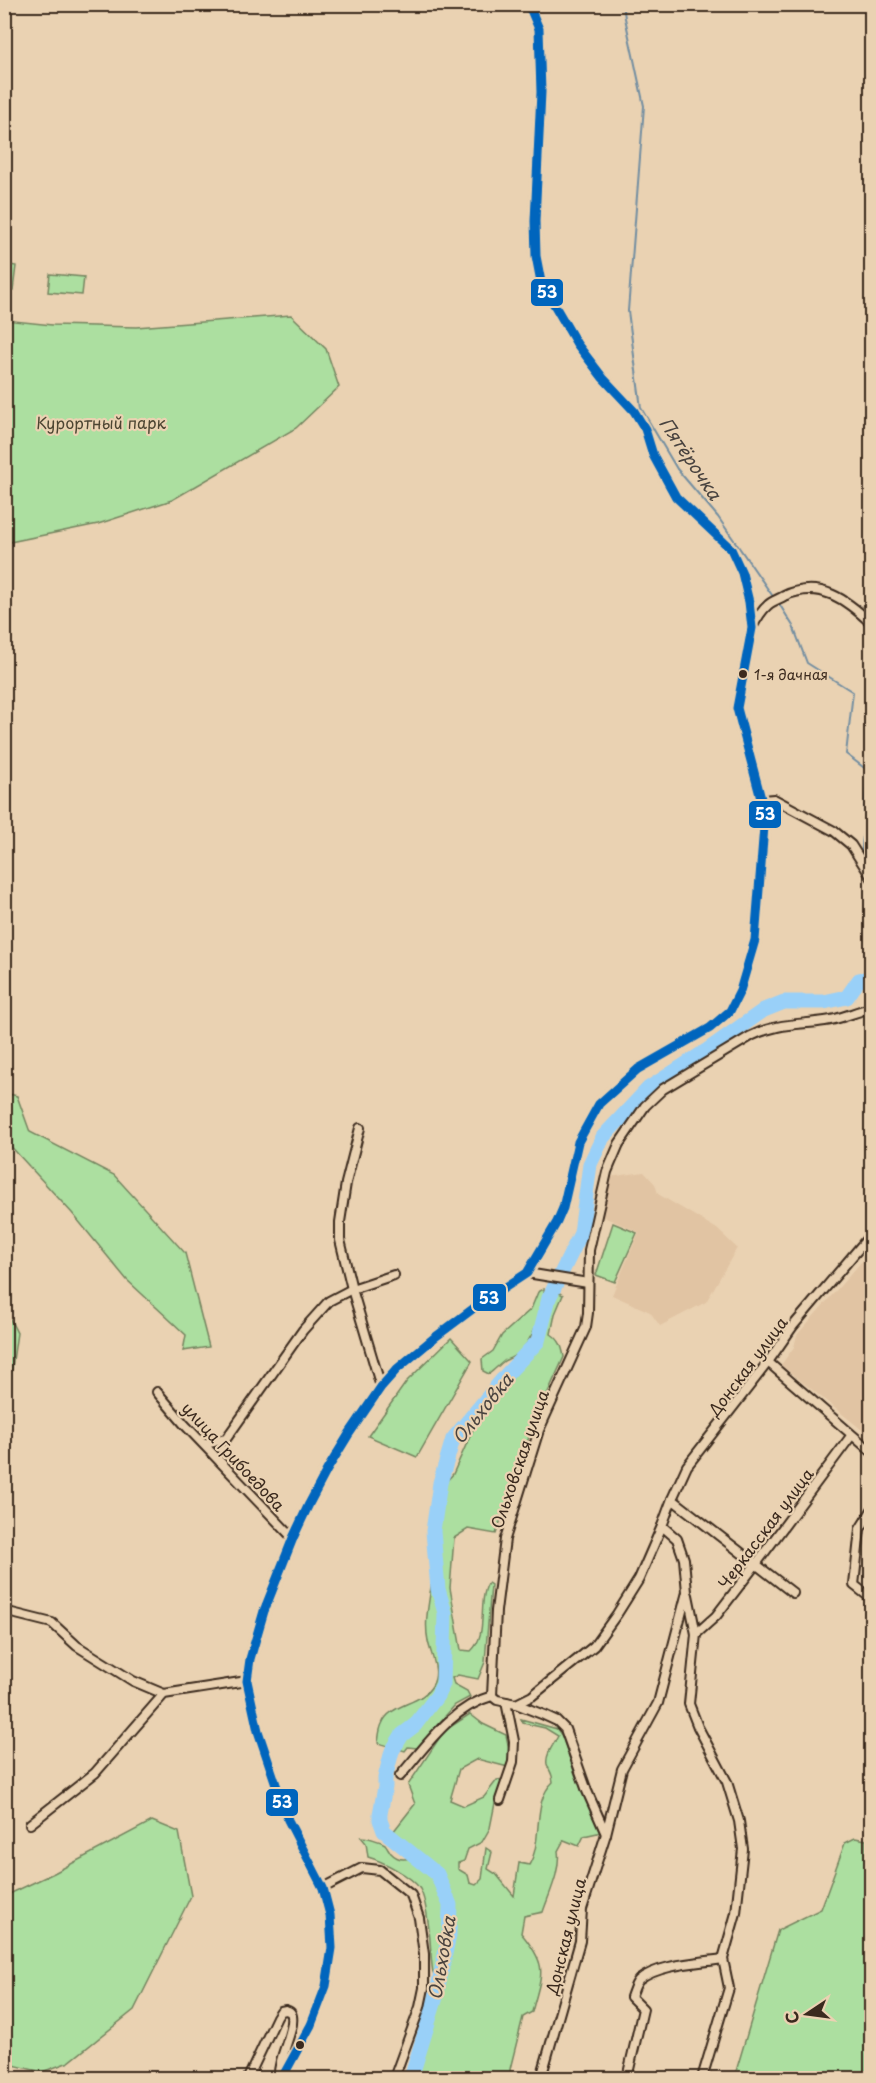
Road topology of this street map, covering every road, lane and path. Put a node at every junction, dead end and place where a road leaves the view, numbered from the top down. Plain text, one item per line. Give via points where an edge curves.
1 (523, 4) edge
2 (872, 624) edge
3 (752, 628) junction
4 (762, 800) junction
5 (872, 878) edge
6 (872, 1008) edge
7 (360, 1128) dead end
8 (872, 1233) edge
9 (527, 1273) junction
10 (394, 1275) dead end
11 (588, 1283) junction
12 (351, 1289) junction
13 (768, 1362) junction
14 (381, 1387) junction
15 (157, 1392) dead end
16 (851, 1436) junction
17 (205, 1444) junction
18 (872, 1452) edge
19 (672, 1499) junction
20 (872, 1510) edge
21 (662, 1526) junction
22 (293, 1538) junction
23 (756, 1564) junction
24 (687, 1592) junction
25 (793, 1593) dead end
26 (872, 1599) edge
27 (4, 1611) edge
28 (696, 1634) junction
29 (247, 1681) junction
30 (164, 1694) junction
31 (492, 1696) junction
32 (506, 1702) junction
33 (516, 1704) junction
34 (400, 1776) dead end
35 (500, 1800) dead end
36 (30, 1824) dead end
37 (606, 1834) junction
38 (323, 1888) junction
39 (723, 1959) junction
40 (248, 2079) edge
41 (280, 2079) edge
42 (394, 2079) edge
43 (541, 2079) edge
44 (627, 2079) edge
45 (702, 2079) edge

1 - 3 street via 531,10 539,29 542,92 534,221 542,282 577,344 634,411 676,497 731,549 742,573
2 - 3 street via 854,607 815,589 788,594 768,604
3 - 4 street via 737,708
4 - 5 street via 774,799 834,831 851,845
4 - 9 street via 765,830 755,940 736,1000 730,1011 710,1028 638,1069 599,1104 578,1142 563,1208
6 - 11 street, Ольховская улица via 827,1021 765,1029 679,1077 645,1106 619,1143 607,1172 589,1250
7 - 12 street via 340,1222
8 - 13 street, Донская улица
9 - 11 street
9 - 14 street via 434,1338
10 - 12 street
11 - 31 street, Ольховская улица via 586,1328 539,1430 505,1539 496,1611
12 - 14 street
12 - 17 street via 329,1301 303,1330 226,1439
13 - 16 street
13 - 19 street, Донская улица via 687,1466
14 - 22 street via 327,1470
15 - 17 street, улица Грибоедова
16 - 18 street
16 - 23 street, Черкасская улица
17 - 22 street, улица Грибоедова
19 - 21 street, Донская улица
19 - 23 street
20 - 26 street via 860,1529 854,1585
21 - 24 street, Донская улица via 677,1539 684,1559
21 - 33 street, Донская улица via 639,1579 594,1646 532,1696
22 - 29 street via 264,1611
23 - 25 street
23 - 28 street, Черкасская улица via 716,1616
24 - 28 street
24 - 37 street, Донская улица via 658,1703 622,1769
27 - 30 street via 52,1623 77,1646 133,1681
28 - 39 street via 689,1704 727,1782 743,1849 736,1913
29 - 30 street
29 - 38 street via 258,1731 285,1810
30 - 36 street via 95,1773
31 - 32 street
31 - 34 street via 477,1700 448,1721
32 - 33 street
32 - 35 street via 514,1741 513,1762
33 - 37 street via 557,1721 565,1729
37 - 43 street, Донская улица via 582,1909 580,1941
38 - 41 street via 332,1948 326,1986 311,2025
38 - 42 street via 362,1868 380,1870 411,1894 424,1954 424,1988
39 - 44 street via 681,1965 637,1982 631,1997 643,2009
39 - 45 street via 729,1988
40 - 41 street via 278,2017 286,2010 292,2016 292,2024 278,2069

